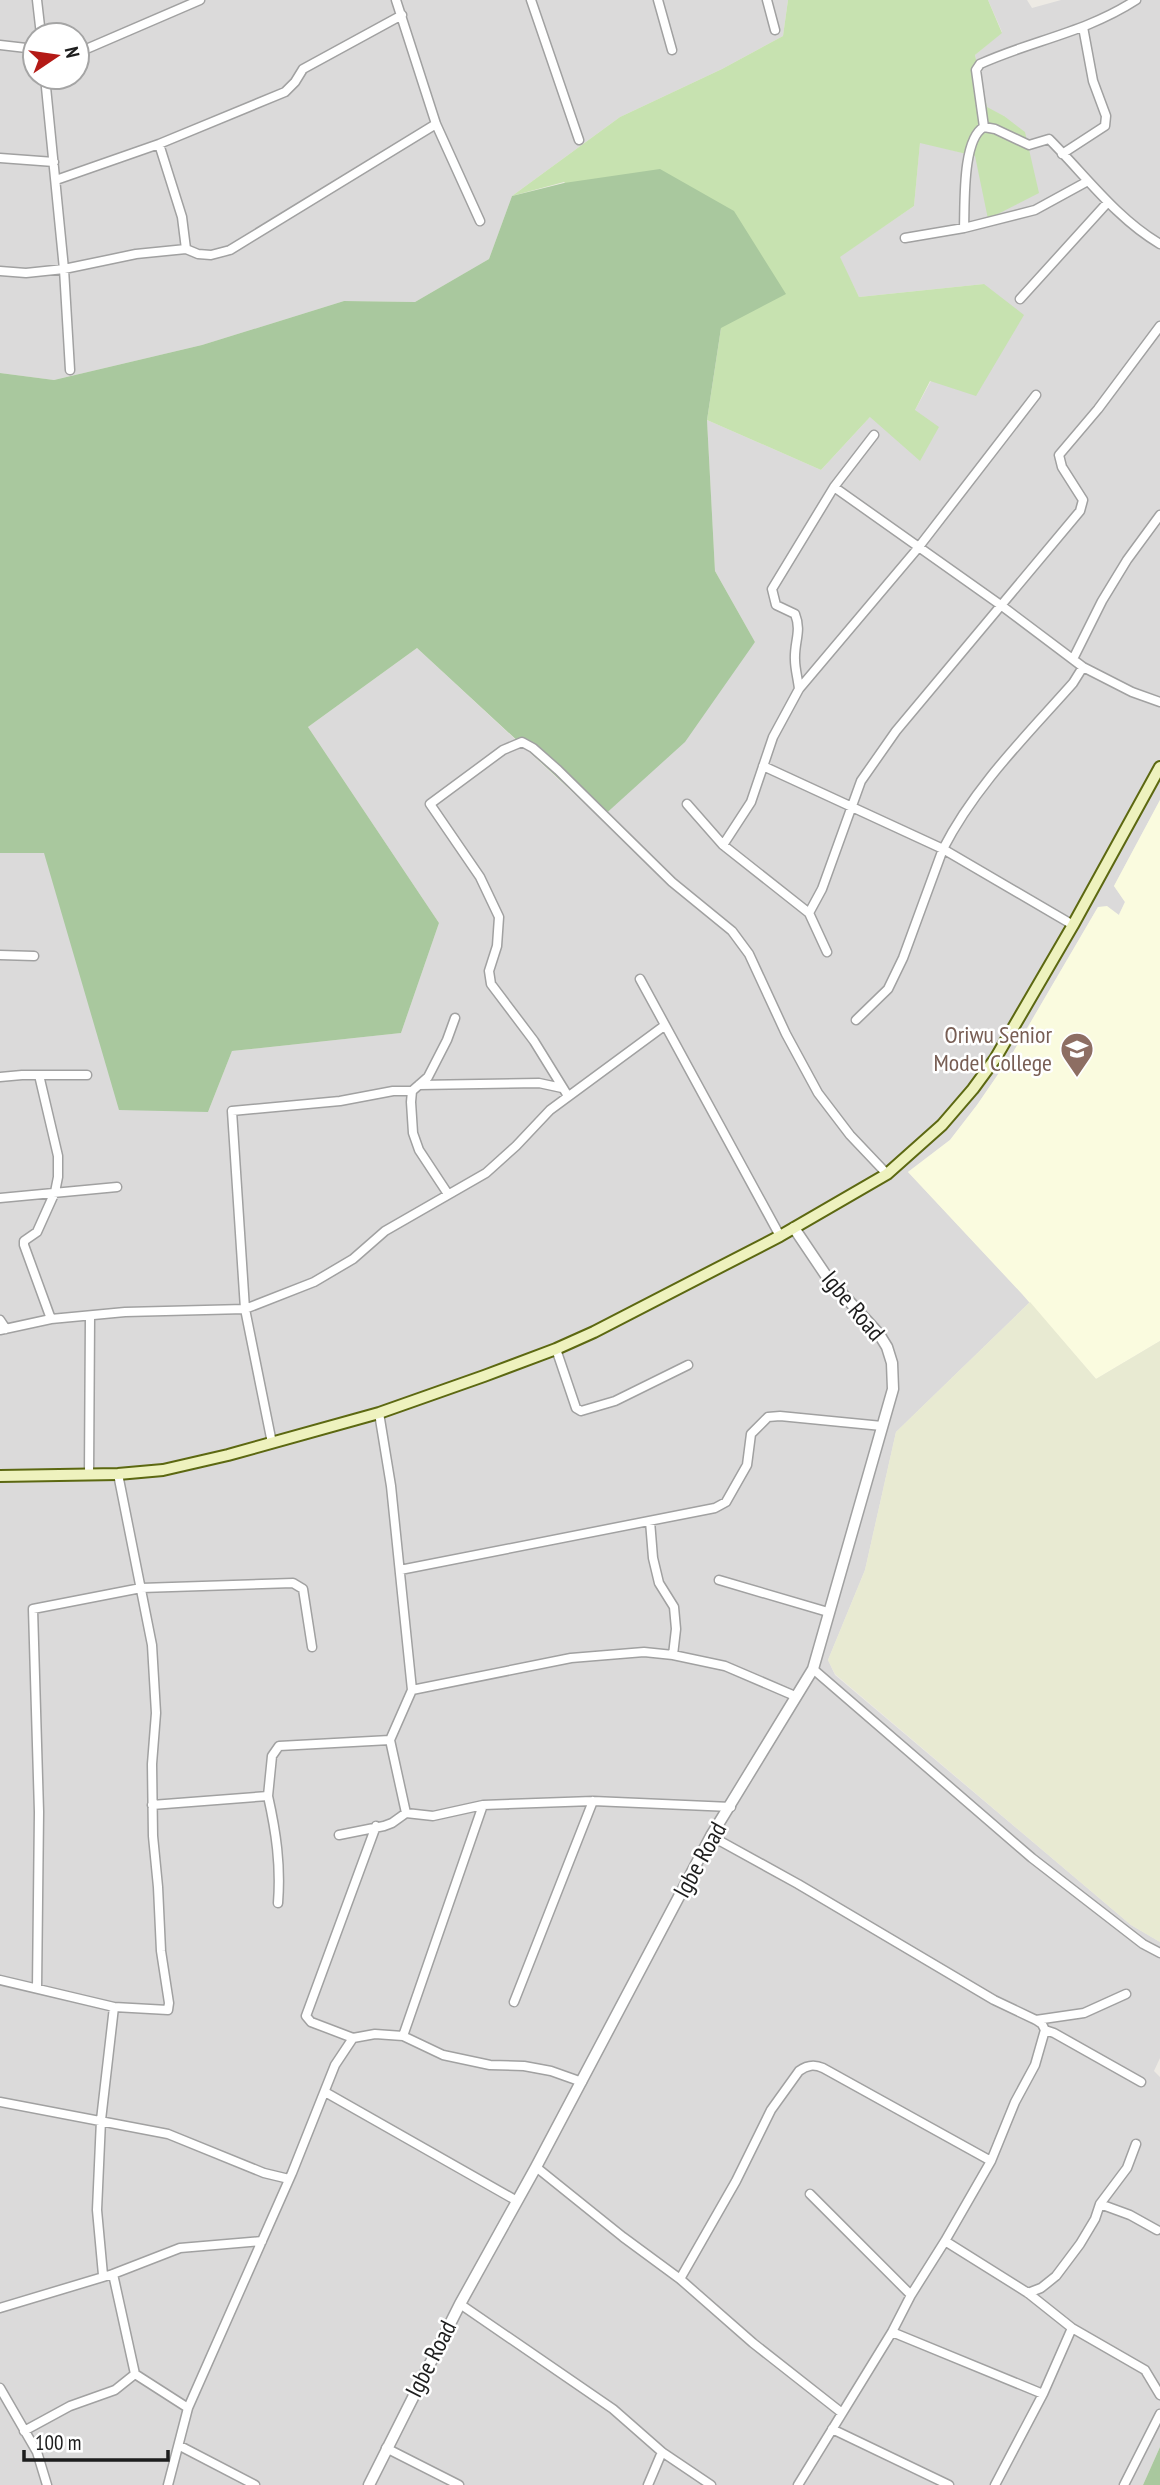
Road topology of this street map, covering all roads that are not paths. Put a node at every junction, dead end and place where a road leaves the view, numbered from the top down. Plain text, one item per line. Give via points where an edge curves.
1 (37, 0) edge
2 (200, 0) edge
3 (396, 0) edge
4 (531, 0) edge
5 (658, 0) edge
6 (767, 0) edge
7 (1136, 0) edge
8 (402, 15) junction
9 (39, 21) edge
10 (1083, 27) junction
11 (775, 30) dead end
12 (0, 45) edge
13 (91, 46) edge
14 (21, 47) edge
15 (672, 50) dead end
16 (46, 91) edge
17 (436, 124) junction
18 (985, 127) junction
19 (579, 140) dead end
20 (159, 144) junction
21 (1062, 154) junction
22 (0, 158) edge
23 (54, 162) junction
24 (55, 180) junction
25 (1088, 181) junction
26 (1108, 202) junction
27 (480, 221) dead end
28 (964, 228) junction
29 (905, 238) dead end
30 (1160, 244) edge
31 (186, 249) junction
32 (64, 269) junction
33 (0, 271) edge
34 (1020, 299) dead end
35 (1160, 326) edge
36 (70, 370) dead end
37 (1036, 395) dead end
38 (874, 435) dead end
39 (834, 487) junction
40 (1160, 515) edge
41 (918, 548) junction
42 (1002, 606) junction
43 (1073, 659) junction
44 (1083, 667) junction
45 (799, 689) junction
46 (1160, 702) edge
47 (763, 766) junction
48 (1160, 767) edge
49 (687, 803) dead end
50 (851, 807) junction
51 (723, 845) junction
52 (943, 849) junction
53 (809, 914) junction
54 (1073, 925) junction
55 (827, 952) dead end
56 (0, 955) edge
57 (34, 956) dead end
58 (640, 979) dead end
59 (455, 1018) dead end
60 (856, 1020) dead end
61 (664, 1026) junction
62 (39, 1075) junction
63 (87, 1075) dead end
64 (0, 1077) edge
65 (415, 1088) junction
66 (562, 1088) junction
67 (568, 1096) junction
68 (887, 1174) junction
69 (117, 1187) dead end
70 (55, 1192) junction
71 (447, 1194) junction
72 (0, 1198) edge
73 (794, 1228) junction
74 (780, 1236) junction
75 (245, 1308) junction
76 (90, 1316) junction
77 (51, 1319) junction
78 (0, 1320) edge
79 (3, 1330) edge
80 (556, 1349) junction
81 (688, 1365) dead end
82 (379, 1413) junction
83 (882, 1426) junction
84 (272, 1443) junction
85 (118, 1474) junction
86 (89, 1475) junction
87 (0, 1476) edge
88 (649, 1521) junction
89 (400, 1570) junction
90 (719, 1580) dead end
91 (141, 1588) junction
92 (828, 1612) junction
93 (312, 1647) dead end
94 (673, 1655) junction
95 (813, 1670) junction
96 (412, 1690) junction
97 (795, 1696) junction
98 (390, 1740) junction
99 (268, 1796) junction
100 (593, 1801) junction
101 (152, 1805) junction
102 (483, 1805) junction
103 (731, 1807) junction
104 (406, 1813) junction
105 (376, 1826) junction
106 (339, 1835) dead end
107 (712, 1836) junction
108 (278, 1903) dead end
109 (1160, 1953) edge
110 (0, 1980) edge
111 (37, 1989) junction
112 (1126, 1994) dead end
113 (514, 2002) dead end
114 (114, 2007) junction
115 (1036, 2020) junction
116 (1045, 2031) junction
117 (403, 2036) junction
118 (353, 2038) junction
119 (582, 2082) junction
120 (1141, 2082) dead end
121 (325, 2092) junction
122 (0, 2102) edge
123 (101, 2120) junction
124 (1136, 2144) dead end
125 (991, 2161) junction
126 (536, 2167) junction
127 (289, 2179) junction
128 (810, 2194) dead end
129 (517, 2201) junction
130 (1100, 2204) junction
131 (1157, 2230) dead end
132 (262, 2241) junction
133 (945, 2241) junction
134 (113, 2274) junction
135 (103, 2275) junction
136 (680, 2279) junction
137 (1028, 2293) junction
138 (911, 2294) junction
139 (460, 2304) junction
140 (0, 2308) edge
141 (1072, 2328) junction
142 (892, 2332) junction
143 (135, 2374) junction
144 (0, 2388) edge
145 (1043, 2394) junction
146 (1160, 2395) edge
147 (3, 2400) edge
148 (188, 2407) junction
149 (842, 2413) junction
150 (1160, 2414) edge
151 (832, 2429) junction
152 (24, 2431) junction
153 (180, 2446) junction
154 (386, 2448) junction
155 (662, 2452) junction
156 (47, 2485) edge
157 (168, 2485) edge
158 (255, 2485) edge
159 (369, 2485) edge
160 (460, 2485) edge
161 (648, 2485) edge
162 (711, 2485) edge
163 (798, 2485) edge
164 (949, 2485) edge
165 (995, 2485) edge
166 (1124, 2485) edge

1 - 9 street
2 - 13 street
3 - 8 street
4 - 19 street
5 - 15 street
6 - 11 street
7 - 10 street
8 - 17 street
8 - 20 street via 303,69 285,92
10 - 18 street via 980,64 975,70
10 - 21 street via 1093,81 1107,116 1105,126
12 - 14 street
16 - 23 street
17 - 27 street
17 - 31 street via 230,250 211,255
18 - 21 street via 1029,145 1049,139
18 - 28 street via 976,133 967,166
20 - 24 street
20 - 31 street via 182,217
21 - 25 street
22 - 23 street
23 - 24 street
24 - 32 street
25 - 26 street
25 - 28 street via 1035,210
26 - 30 street
26 - 34 street
28 - 29 street
31 - 32 street
32 - 33 street
32 - 36 street
35 - 42 street via 1059,455 1083,505
37 - 41 street
38 - 39 street
39 - 41 street
39 - 45 street via 772,589 776,605 795,614 799,622 794,664
40 - 43 street via 1101,601
41 - 42 street
41 - 45 street
42 - 43 street
42 - 50 street via 885,745 861,781
43 - 44 street
44 - 46 street
44 - 52 street via 984,786
45 - 47 street
47 - 50 street
47 - 51 street via 751,802
48 - 54 main road
49 - 51 street
50 - 52 street
50 - 53 street
51 - 53 street
52 - 54 street
52 - 60 street via 888,989
53 - 55 street
54 - 68 main road via 973,1090
56 - 57 street
58 - 61 street
59 - 65 street via 428,1077
61 - 67 street
61 - 74 street
62 - 63 street
62 - 64 street
62 - 70 street via 58,1156
65 - 66 street via 539,1083
65 - 71 street via 413,1133
65 - 75 street via 340,1101 232,1111
66 - 67 street
66 - 68 street via 491,984 489,971 499,917 480,877 430,804 503,750 522,742 558,770 673,882 732,930 749,954 818,1093
67 - 71 street via 486,1173
68 - 73 main road
69 - 70 street
70 - 72 street
70 - 77 street via 37,1232 24,1241
71 - 75 street via 385,1231 333,1272
73 - 74 main road
73 - 83 street, Igbe Road via 827,1277 887,1347 893,1389
74 - 80 main road
75 - 76 street
75 - 84 street
76 - 77 street
76 - 86 street
77 - 79 street
78 - 79 street
80 - 81 street via 576,1408 581,1411 615,1401
80 - 82 main road
82 - 84 main road
82 - 89 street
83 - 88 street via 768,1417 751,1434 747,1465 726,1502 709,1510
83 - 92 street, Igbe Road
84 - 85 main road via 163,1470
85 - 86 main road
85 - 91 street
86 - 87 main road
88 - 89 street
88 - 94 street via 659,1583 674,1607
89 - 96 street
90 - 92 street
91 - 93 street via 299,1585
91 - 101 street via 152,1645 156,1713
91 - 111 street via 33,1609 39,1812
92 - 95 street, Igbe Road
94 - 96 street via 571,1658
94 - 97 street via 725,1666
95 - 97 street, Igbe Road
95 - 109 street via 1032,1858
96 - 98 street
97 - 103 street, Igbe Road
98 - 99 street via 279,1746 272,1756
98 - 104 street
99 - 101 street
99 - 108 street via 278,1842
100 - 102 street
100 - 103 street
100 - 113 street
101 - 114 street via 168,2010
102 - 104 street via 433,1816
102 - 117 street
103 - 107 street, Igbe Road
104 - 105 street via 392,1823
105 - 106 street
105 - 118 street via 306,2016
107 - 115 street
107 - 119 street, Igbe Road
110 - 111 street
111 - 114 street
112 - 115 street via 1084,2012
114 - 123 street
115 - 116 street
116 - 120 street
116 - 125 street via 1035,2065
117 - 118 street
117 - 119 street via 443,2055 551,2071
118 - 121 street via 335,2065
119 - 126 street, Igbe Road
121 - 127 street
121 - 129 street
122 - 123 street
123 - 127 street via 168,2134
123 - 135 street via 97,2210
124 - 130 street via 1128,2168
125 - 133 street
125 - 136 street via 823,2068 806,2066 771,2110
126 - 129 street, Igbe Road
126 - 136 street
127 - 132 street
128 - 138 street
129 - 139 street, Igbe Road
130 - 131 street
130 - 137 street via 1080,2244 1056,2276
132 - 134 street via 180,2248
132 - 148 street
133 - 137 street
133 - 138 street
134 - 135 street
134 - 143 street
135 - 140 street
136 - 149 street
137 - 141 street
138 - 142 street
139 - 154 street, Igbe Road
139 - 155 street via 613,2409
141 - 145 street
141 - 146 street via 1145,2370
142 - 145 street
142 - 149 street
143 - 148 street
143 - 152 street via 115,2390 70,2406
144 - 147 street
145 - 165 street
147 - 152 street
148 - 153 street
149 - 151 street
150 - 166 street
151 - 163 street
151 - 164 street
152 - 156 street via 37,2452
153 - 157 street
153 - 158 street
154 - 159 street, Igbe Road
154 - 160 street
155 - 161 street
155 - 162 street

